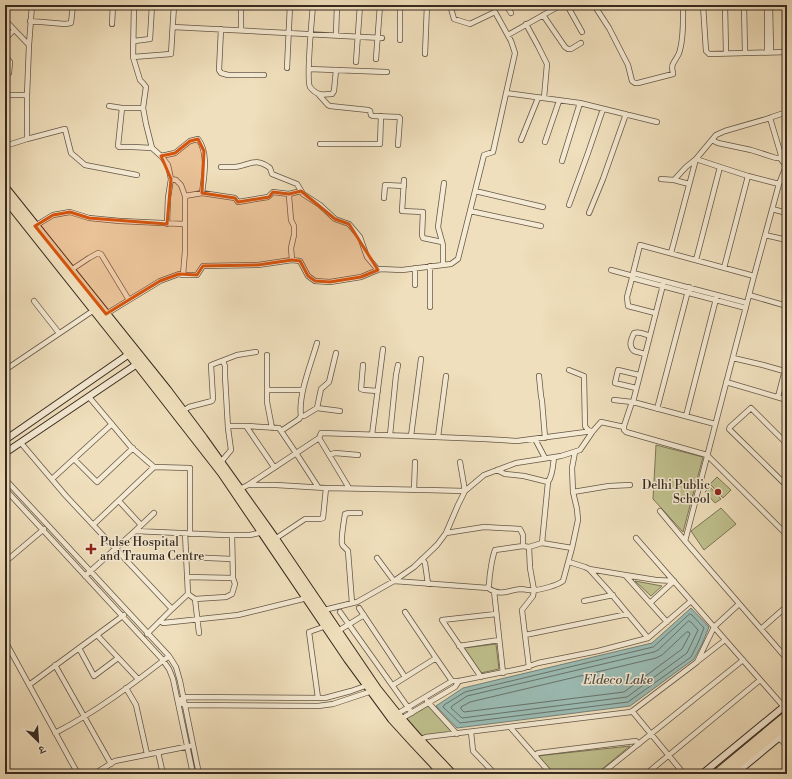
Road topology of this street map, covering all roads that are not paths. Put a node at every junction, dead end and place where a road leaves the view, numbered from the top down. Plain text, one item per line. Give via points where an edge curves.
1 (32, 5) edge
2 (73, 5) edge
3 (112, 5) edge
4 (134, 5) edge
5 (152, 5) edge
6 (174, 5) edge
7 (241, 5) edge
8 (290, 5) edge
9 (313, 5) edge
10 (337, 5) edge
11 (360, 5) edge
12 (380, 5) edge
13 (400, 5) edge
14 (427, 5) edge
15 (450, 5) edge
16 (506, 5) edge
17 (561, 5) edge
18 (567, 5) edge
19 (594, 5) edge
20 (683, 5) edge
21 (703, 5) edge
22 (725, 5) edge
23 (744, 5) edge
24 (767, 5) edge
25 (770, 5) edge
26 (510, 13) dead end
27 (543, 15) junction
28 (5, 20) edge
29 (30, 21) junction
30 (112, 24) dead end
31 (526, 24) junction
32 (173, 27) junction
33 (221, 29) junction
34 (14, 30) junction
35 (241, 30) junction
36 (582, 32) dead end
37 (288, 33) junction
38 (311, 34) junction
39 (336, 35) junction
40 (508, 35) junction
41 (358, 36) junction
42 (380, 37) junction
43 (5, 39) edge
44 (400, 40) dead end
45 (134, 41) junction
46 (582, 43) dead end
47 (29, 45) junction
48 (769, 52) junction
49 (787, 52) edge
50 (745, 53) junction
51 (425, 54) dead end
52 (726, 54) junction
53 (5, 56) edge
54 (133, 57) junction
55 (376, 59) dead end
56 (356, 62) dead end
57 (287, 68) dead end
58 (309, 69) junction
59 (336, 70) junction
60 (5, 72) edge
61 (386, 72) dead end
62 (264, 75) dead end
63 (506, 94) junction
64 (5, 95) edge
65 (319, 95) junction
66 (27, 96) junction
67 (538, 98) junction
68 (544, 98) junction
69 (560, 101) junction
70 (580, 103) junction
71 (109, 106) dead end
72 (122, 108) junction
73 (143, 108) junction
74 (603, 109) junction
75 (787, 112) edge
76 (626, 114) junction
77 (381, 116) junction
78 (770, 118) junction
79 (657, 122) dead end
80 (27, 139) junction
81 (521, 140) dead end
82 (712, 140) junction
83 (545, 142) dead end
84 (320, 144) dead end
85 (398, 145) dead end
86 (5, 146) edge
87 (152, 148) junction
88 (161, 156) junction
89 (780, 158) junction
90 (696, 159) junction
91 (562, 161) dead end
92 (787, 166) edge
93 (221, 167) dead end
94 (720, 167) junction
95 (137, 175) dead end
96 (748, 176) junction
97 (171, 179) junction
98 (662, 179) dead end
99 (404, 180) dead end
100 (674, 180) junction
101 (444, 183) dead end
102 (689, 184) junction
103 (779, 184) junction
104 (404, 186) junction
105 (5, 188) edge
106 (301, 191) junction
107 (475, 191) junction
108 (202, 193) junction
109 (185, 196) junction
110 (289, 196) dead end
111 (384, 198) dead end
112 (6, 201) edge
113 (569, 205) dead end
114 (543, 208) dead end
115 (772, 209) junction
116 (470, 211) junction
117 (589, 213) dead end
118 (787, 213) edge
119 (167, 224) junction
120 (184, 224) junction
121 (35, 226) junction
122 (541, 226) dead end
123 (765, 235) junction
124 (787, 240) edge
125 (442, 242) junction
126 (671, 253) junction
127 (292, 260) junction
128 (696, 260) junction
129 (443, 265) junction
130 (430, 266) junction
131 (415, 268) junction
132 (724, 268) junction
133 (71, 270) junction
134 (378, 270) junction
135 (611, 270) dead end
136 (183, 275) junction
137 (633, 275) junction
138 (754, 276) junction
139 (663, 283) junction
140 (415, 285) dead end
141 (688, 290) junction
142 (749, 295) junction
143 (717, 297) junction
144 (34, 300) dead end
145 (129, 300) junction
146 (747, 302) junction
147 (787, 306) edge
148 (430, 307) dead end
149 (746, 308) junction
150 (94, 310) junction
151 (655, 313) junction
152 (106, 314) junction
153 (59, 333) junction
154 (650, 336) junction
155 (317, 343) dead end
156 (383, 349) dead end
157 (133, 352) junction
158 (256, 352) dead end
159 (336, 353) dead end
160 (645, 354) junction
161 (267, 355) dead end
162 (733, 358) junction
163 (421, 359) dead end
164 (223, 360) junction
165 (140, 361) junction
166 (787, 362) edge
167 (363, 365) dead end
168 (398, 365) dead end
169 (6, 368) edge
170 (569, 370) dead end
171 (784, 371) junction
172 (640, 375) junction
173 (446, 376) dead end
174 (538, 376) dead end
175 (726, 382) junction
176 (636, 388) junction
177 (267, 390) junction
178 (303, 390) junction
179 (378, 391) junction
180 (88, 397) junction
181 (778, 397) junction
182 (614, 400) dead end
183 (787, 400) edge
184 (632, 402) junction
185 (318, 408) junction
186 (657, 409) junction
187 (183, 411) junction
188 (340, 411) dead end
189 (301, 416) junction
190 (686, 416) junction
191 (112, 424) junction
192 (715, 424) junction
193 (228, 426) junction
194 (246, 426) junction
195 (624, 427) junction
196 (272, 428) junction
197 (281, 431) junction
198 (592, 431) junction
199 (372, 435) junction
200 (390, 436) junction
201 (411, 436) junction
202 (438, 437) junction
203 (319, 438) junction
204 (545, 438) junction
205 (535, 439) junction
206 (5, 440) edge
207 (21, 443) junction
208 (787, 444) edge
209 (133, 448) junction
210 (575, 452) junction
211 (5, 453) edge
212 (296, 453) junction
213 (329, 455) junction
214 (358, 455) dead end
215 (707, 455) junction
216 (554, 457) junction
217 (544, 458) junction
218 (74, 459) junction
219 (221, 462) junction
220 (416, 462) dead end
221 (460, 462) dead end
222 (154, 467) junction
223 (274, 467) junction
224 (497, 470) junction
225 (5, 479) edge
226 (52, 479) junction
227 (548, 482) junction
228 (630, 484) dead end
229 (787, 486) edge
230 (244, 487) junction
231 (318, 487) junction
232 (326, 488) junction
233 (349, 488) junction
234 (5, 489) edge
235 (414, 490) junction
236 (465, 492) junction
237 (573, 492) junction
238 (119, 501) junction
239 (660, 511) dead end
240 (154, 513) dead end
241 (360, 513) dead end
242 (93, 525) junction
243 (141, 525) junction
244 (48, 526) junction
245 (43, 530) junction
246 (135, 531) junction
247 (265, 531) junction
248 (187, 533) junction
249 (446, 533) junction
250 (232, 535) junction
251 (787, 535) edge
252 (636, 538) dead end
253 (275, 539) junction
254 (685, 541) junction
255 (542, 543) junction
256 (523, 546) junction
257 (529, 547) junction
258 (572, 548) junction
259 (115, 549) junction
260 (186, 557) junction
261 (377, 558) dead end
262 (232, 559) junction
263 (422, 560) junction
264 (5, 562) edge
265 (569, 562) junction
266 (589, 569) junction
267 (90, 570) junction
268 (625, 575) junction
269 (85, 576) junction
270 (187, 577) junction
271 (233, 578) junction
272 (394, 581) junction
273 (674, 581) junction
274 (428, 584) junction
275 (488, 588) junction
276 (534, 590) junction
277 (494, 591) junction
278 (188, 594) junction
279 (613, 595) junction
280 (307, 598) junction
281 (196, 600) junction
282 (584, 601) dead end
283 (692, 601) junction
284 (352, 603) junction
285 (650, 603) junction
286 (739, 604) junction
287 (787, 606) edge
288 (359, 608) dead end
289 (172, 609) junction
290 (324, 610) junction
291 (128, 612) junction
292 (340, 612) dead end
293 (405, 612) dead end
294 (496, 614) junction
295 (628, 614) junction
296 (364, 615) junction
297 (122, 616) junction
298 (198, 620) junction
299 (160, 621) junction
300 (668, 622) junction
301 (349, 625) junction
302 (326, 626) junction
303 (714, 627) junction
304 (761, 629) junction
305 (338, 631) junction
306 (148, 633) junction
307 (199, 633) dead end
308 (97, 635) junction
309 (525, 635) junction
310 (143, 638) junction
311 (648, 638) junction
312 (499, 640) junction
313 (725, 640) junction
314 (5, 642) edge
315 (459, 646) junction
316 (79, 648) junction
317 (169, 656) junction
318 (118, 658) junction
319 (436, 658) junction
320 (787, 659) edge
321 (742, 660) junction
322 (163, 661) junction
323 (697, 662) junction
324 (56, 665) junction
325 (529, 667) junction
326 (503, 673) junction
327 (405, 677) junction
328 (481, 677) junction
329 (138, 680) junction
330 (760, 680) junction
331 (459, 681) junction
332 (452, 682) junction
333 (29, 685) junction
334 (392, 685) junction
335 (372, 687) junction
336 (126, 688) junction
337 (183, 697) junction
338 (318, 698) junction
339 (424, 698) junction
340 (178, 702) junction
341 (428, 703) junction
342 (185, 705) junction
343 (785, 706) edge
344 (408, 707) junction
345 (632, 711) junction
346 (412, 713) junction
347 (84, 716) junction
348 (787, 716) edge
349 (399, 717) junction
350 (787, 724) edge
351 (510, 727) junction
352 (787, 731) edge
353 (471, 732) junction
354 (55, 733) junction
355 (457, 734) junction
356 (651, 734) junction
357 (779, 738) junction
358 (419, 740) junction
359 (639, 744) junction
360 (193, 745) junction
361 (187, 746) junction
362 (787, 746) edge
363 (158, 752) junction
364 (147, 754) junction
365 (668, 755) junction
366 (535, 756) junction
367 (111, 764) junction
368 (78, 774) edge
369 (94, 774) edge
370 (163, 774) edge
371 (193, 774) edge
372 (199, 774) edge
373 (443, 774) edge
374 (452, 774) edge
375 (495, 774) edge
376 (551, 774) edge
377 (601, 774) edge
378 (646, 774) edge
379 (684, 774) edge
380 (702, 774) edge
381 (716, 774) edge
382 (726, 774) edge
383 (735, 774) edge

1 - 29 street
2 - 29 street via 71,23
3 - 30 street
4 - 45 street
5 - 45 street via 150,39
6 - 32 street
7 - 35 street
8 - 37 street
9 - 38 street
10 - 39 street
11 - 41 street
12 - 42 street
13 - 44 street
14 - 51 street
15 - 40 street via 454,19 470,24 495,12
16 - 26 street
17 - 27 street
18 - 36 street
19 - 20 street via 610,28 635,83 673,74 673,64 682,39
21 - 52 street via 706,51 709,54
22 - 52 street
23 - 50 street
24 - 48 street
25 - 48 street
27 - 31 street
27 - 46 street via 565,47 571,49
28 - 34 street
29 - 47 street
31 - 40 street
31 - 68 street via 547,64
32 - 33 street
32 - 54 street via 171,54
33 - 35 street
33 - 62 street via 221,73
34 - 43 street
34 - 47 street
35 - 37 street
37 - 38 street
37 - 57 street
38 - 39 street
38 - 58 street
39 - 41 street
40 - 63 street via 516,53
41 - 42 street
41 - 56 street
42 - 55 street
45 - 54 street
47 - 66 street
48 - 49 street
48 - 50 street
50 - 52 street
53 - 60 street via 10,62 9,73
54 - 73 street via 140,80 146,88
58 - 59 street
58 - 65 street via 310,86
59 - 61 street
59 - 65 street via 332,94
63 - 67 street
63 - 107 street via 493,152 484,155
64 - 66 street
65 - 77 street via 328,105 368,110 371,115
66 - 80 street
67 - 68 street
67 - 81 street
68 - 69 street
69 - 70 street
69 - 83 street
70 - 74 street
70 - 91 street
71 - 72 street
72 - 73 street
72 - 87 street via 118,146
73 - 87 street
74 - 76 street
74 - 113 street
75 - 78 street
76 - 79 street
76 - 117 street
77 - 84 street via 380,144
77 - 85 street via 399,117
78 - 82 street via 725,131
78 - 89 street
80 - 86 street
80 - 95 street via 65,129 70,153 85,165
82 - 89 street
82 - 90 street
87 - 88 street
88 - 97 street via 168,165
88 - 108 street via 176,153 190,141 198,139 204,151
89 - 92 street
90 - 94 street
90 - 100 street
90 - 102 street
92 - 103 street
93 - 106 street via 236,167 253,162 266,165 272,174 297,184
94 - 96 street
94 - 128 street
96 - 103 street
96 - 132 street
97 - 109 street via 176,180
97 - 119 street
98 - 100 street
99 - 104 street
100 - 102 street
101 - 125 street via 438,227
102 - 126 street
103 - 115 street
104 - 111 street via 385,185
104 - 125 street via 402,211 423,212 423,238
105 - 121 highway
106 - 108 street via 289,194 273,192 268,197 238,202 235,198
106 - 134 street via 335,219 349,224 360,237 367,257
107 - 114 street
107 - 116 street
108 - 109 street
109 - 120 street
110 - 127 street via 294,226
112 - 150 highway
115 - 118 street
115 - 123 street
116 - 122 street
116 - 129 street via 458,259 451,264
119 - 120 street
119 - 121 street via 97,219 70,212 53,215
120 - 136 street
121 - 133 highway
123 - 124 street
123 - 138 street
125 - 129 street
126 - 128 street
126 - 137 street via 640,245
127 - 134 street via 300,261 308,276 315,281 330,282 361,277
127 - 136 street via 258,265 203,266 197,275
128 - 132 street
129 - 130 street
130 - 131 street
130 - 148 street
131 - 134 street
131 - 140 street
132 - 138 street
133 - 145 street via 98,253 101,254
133 - 152 highway
135 - 137 street
136 - 145 street via 160,281
137 - 139 street
137 - 151 street via 627,297 628,306
138 - 142 street
139 - 141 street
139 - 151 street
141 - 143 street
141 - 186 street
142 - 146 street
142 - 147 street
143 - 146 street
143 - 149 street
143 - 190 street
144 - 153 street
145 - 152 street
146 - 149 street
149 - 162 street
150 - 153 street
150 - 157 highway
151 - 154 street
152 - 157 highway
153 - 169 street
154 - 160 street
154 - 160 street via 636,332 630,342 634,351
155 - 178 street
156 - 179 street
157 - 165 highway
157 - 206 street
158 - 164 street
159 - 185 street via 329,382 321,389
160 - 172 street
161 - 177 street
162 - 171 street
162 - 175 street
163 - 201 street
164 - 187 street via 211,365 212,401
164 - 193 street
165 - 180 street
165 - 187 highway
165 - 247 highway
166 - 171 street
167 - 179 street via 361,389
168 - 200 street
170 - 198 street via 584,376 585,426
171 - 181 street
172 - 176 street
172 - 176 street via 618,370 615,383
173 - 202 street
174 - 204 street
175 - 181 street
175 - 192 street
176 - 184 street
177 - 178 street
177 - 196 street
178 - 189 street
179 - 199 street
180 - 191 street
180 - 207 street
181 - 183 street
182 - 184 street
184 - 186 street
184 - 195 street
185 - 188 street
185 - 189 street
186 - 190 street
187 - 219 highway
189 - 197 street
190 - 192 street
191 - 209 street
191 - 218 street
192 - 215 street
193 - 194 street
193 - 219 street via 231,450
194 - 196 street
194 - 223 street
195 - 198 street via 601,422
195 - 215 street via 626,432
196 - 197 street via 279,428
197 - 212 street
198 - 204 street
198 - 210 street via 580,450
199 - 200 street
199 - 203 street via 321,433
200 - 201 street
201 - 202 street
202 - 205 street via 517,441
203 - 212 street
203 - 213 street
204 - 205 street
205 - 217 street
207 - 211 street
207 - 226 street
208 - 229 street via 751,408 729,429
209 - 218 street via 97,482
209 - 222 street
210 - 216 street
210 - 237 street via 572,468
212 - 223 street
212 - 231 street
213 - 214 street
213 - 233 street
215 - 251 street
215 - 254 street
216 - 217 street
216 - 227 street via 552,474
217 - 224 street via 516,463
218 - 226 street
219 - 230 highway
220 - 235 street
221 - 236 street
222 - 238 street
222 - 248 street via 190,468
223 - 230 street
224 - 227 street via 505,474
224 - 236 street via 484,475
225 - 244 street
226 - 242 street
227 - 255 street
228 - 237 street
230 - 231 street
230 - 247 highway
231 - 232 street
232 - 233 street
232 - 253 street via 323,518 304,518
233 - 235 street
234 - 245 street
235 - 236 street
236 - 249 street
237 - 258 street via 578,520
238 - 242 street
238 - 243 street
239 - 254 street
240 - 243 street
241 - 284 street via 345,514 342,540 348,551
242 - 259 street
243 - 246 street
244 - 245 street
244 - 267 street
245 - 264 street
245 - 269 street
246 - 248 street
246 - 259 street
247 - 250 street via 250,535
247 - 253 highway
247 - 280 highway
248 - 250 street
248 - 260 street
249 - 256 street via 484,527 520,528
249 - 263 street
250 - 262 street
252 - 273 street
253 - 290 highway
254 - 286 street
255 - 257 street
255 - 258 street
256 - 257 street
256 - 275 street via 495,550
257 - 276 street
258 - 265 street
259 - 267 street
259 - 289 street
260 - 262 street
260 - 270 street
261 - 272 street
262 - 271 street
263 - 272 street
263 - 274 street via 425,563
265 - 266 street
265 - 276 street via 559,584
266 - 268 street
266 - 279 street
267 - 269 street
267 - 291 street
268 - 273 street
268 - 285 street
269 - 297 street
270 - 271 street
270 - 278 street
271 - 281 street via 235,584 232,594
272 - 274 street
272 - 284 street
273 - 283 street
273 - 285 street
274 - 275 street
275 - 277 street
276 - 277 street via 523,589 504,593
276 - 309 street via 533,596 522,610
277 - 294 street
278 - 281 street
278 - 289 street
279 - 282 street
279 - 295 street
280 - 298 street via 238,616
280 - 302 highway
281 - 298 street
283 - 300 street
283 - 303 street
284 - 290 street
285 - 300 street
286 - 303 street
286 - 304 street
287 - 304 street
288 - 296 street
289 - 299 street
290 - 305 highway
291 - 297 street
291 - 306 street
292 - 301 street
293 - 319 street
294 - 312 street
294 - 315 street via 442,620
295 - 309 street
295 - 311 street
296 - 301 street
296 - 327 street
297 - 308 street
297 - 310 street
298 - 299 street via 163,623
298 - 307 street
299 - 306 street
300 - 311 street
301 - 305 street
301 - 334 street
302 - 335 highway
302 - 338 street via 309,632
303 - 313 street
303 - 323 street
304 - 320 street
305 - 335 highway
306 - 310 street
306 - 317 street
308 - 316 street
308 - 318 street
309 - 325 street
310 - 322 street
311 - 325 street
312 - 315 street
312 - 326 street
313 - 321 street
313 - 323 street
314 - 333 street
315 - 328 street
316 - 318 street via 94,676
316 - 324 street
317 - 322 street
317 - 337 street via 176,667
318 - 329 street
319 - 327 street
319 - 332 street
321 - 330 street
321 - 356 street
322 - 329 street
322 - 340 street via 170,669
323 - 345 street
324 - 333 street
324 - 347 street
325 - 326 street
326 - 328 street
327 - 334 street
328 - 331 street
329 - 336 street
330 - 343 street
330 - 365 street
331 - 332 street
331 - 341 street via 455,687
332 - 339 street
333 - 354 street
334 - 344 street
335 - 338 street
335 - 342 street via 333,704 318,706
335 - 349 highway
335 - 373 highway via 395,722
336 - 347 street
336 - 364 street via 136,705
337 - 338 street
337 - 340 street
337 - 342 street
339 - 341 street
339 - 344 street
340 - 342 street
340 - 361 street
341 - 346 street
341 - 355 street
342 - 360 street
343 - 380 street
344 - 346 street
344 - 349 street
345 - 351 street
345 - 356 street
346 - 349 street
347 - 354 street
347 - 367 street
348 - 381 highway
349 - 358 highway
350 - 382 highway
351 - 353 street
351 - 366 street
352 - 357 street
353 - 355 street
353 - 375 street via 473,751
354 - 368 street
355 - 358 street
356 - 359 street
356 - 365 street
357 - 362 street
357 - 383 street
358 - 374 highway
359 - 366 street via 636,741 538,752
359 - 377 street
360 - 361 street
360 - 372 street
361 - 363 street
361 - 371 street
363 - 364 street
363 - 370 street
364 - 367 street
365 - 378 street
365 - 379 street
366 - 376 street
367 - 369 street

